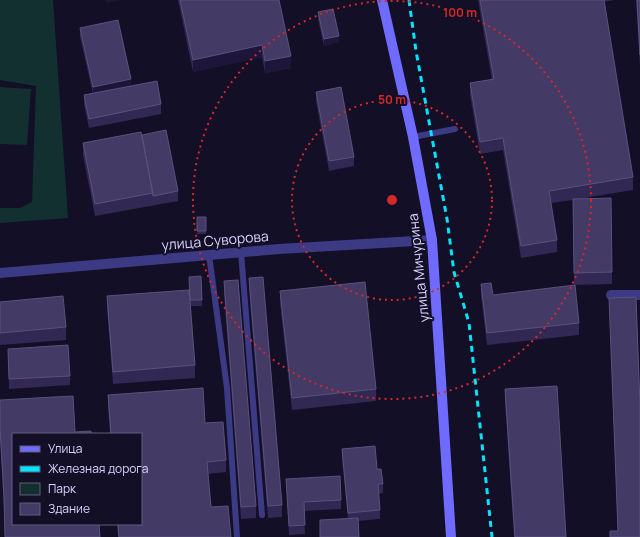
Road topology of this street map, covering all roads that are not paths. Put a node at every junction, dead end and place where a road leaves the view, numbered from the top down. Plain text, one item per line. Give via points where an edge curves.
1 (382, 0) edge
2 (455, 129) dead end
3 (413, 137) junction
4 (432, 240) junction
5 (241, 252) junction
6 (210, 255) junction
7 (0, 273) edge
8 (610, 295) dead end
9 (640, 295) edge
10 (262, 515) dead end
11 (236, 537) edge
12 (451, 537) edge

1 - 3 main road, улица Мичурина
2 - 3 lane
3 - 4 main road, улица Мичурина
4 - 5 street, улица Суворова
4 - 12 main road, улица Мичурина
5 - 6 street, улица Суворова
5 - 10 lane
6 - 7 street, улица Суворова
6 - 11 lane via 227,388
8 - 9 street

